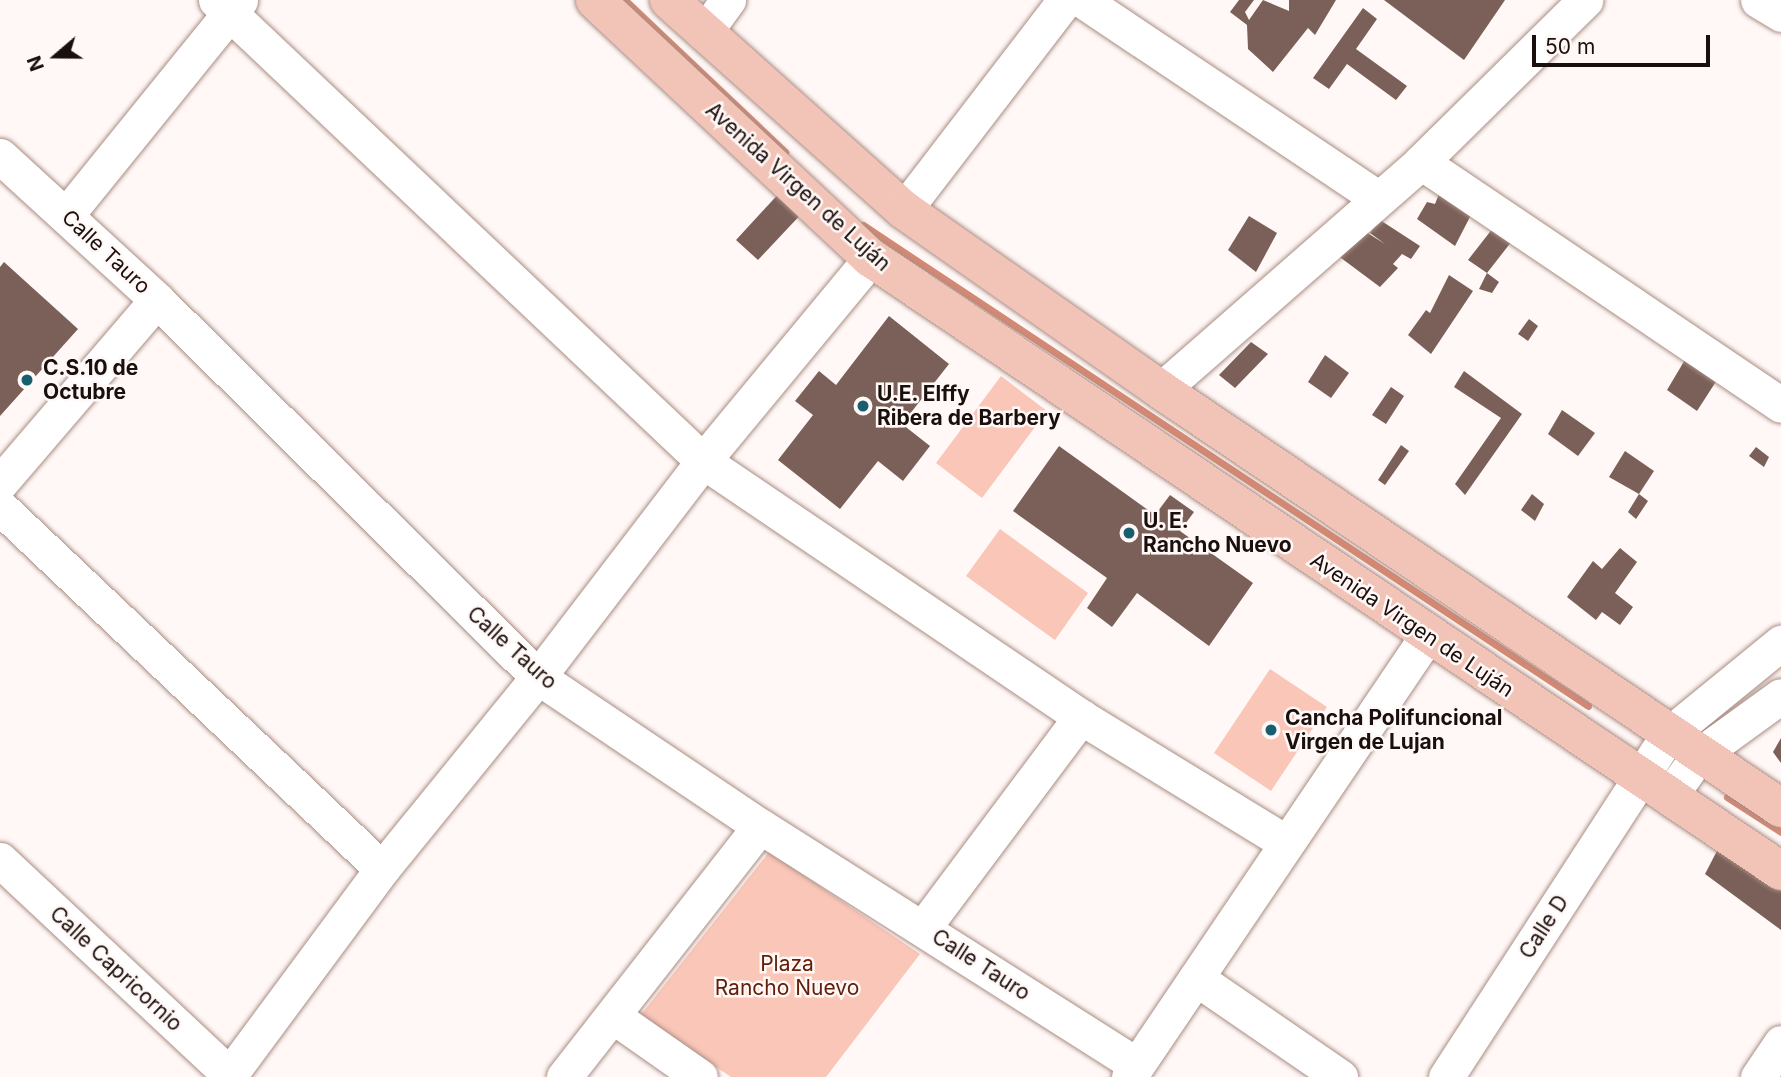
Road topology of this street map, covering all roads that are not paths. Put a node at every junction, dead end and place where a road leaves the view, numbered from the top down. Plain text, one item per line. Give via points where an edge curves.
1 (595, 0) edge
2 (669, 0) edge
3 (728, 0) edge
4 (1065, 0) edge
5 (1082, 0) edge
6 (1585, 0) edge
7 (1758, 0) edge
8 (228, 4) edge
9 (1781, 15) edge
10 (704, 33) junction
11 (0, 156) edge
12 (1421, 162) junction
13 (1376, 197) junction
14 (904, 210) junction
15 (67, 214) junction
16 (871, 258) junction
17 (157, 300) junction
18 (1161, 390) junction
19 (1781, 405) edge
20 (703, 461) junction
21 (0, 483) edge
22 (0, 507) edge
23 (1427, 636) junction
24 (1781, 643) edge
25 (538, 677) junction
26 (1781, 696) edge
27 (1081, 717) junction
28 (1683, 745) junction
29 (1655, 787) junction
30 (1781, 808) edge
31 (760, 826) junction
32 (1285, 842) junction
33 (0, 860) edge
34 (382, 869) junction
35 (1781, 871) edge
36 (923, 928) junction
37 (1196, 978) junction
38 (613, 1016) junction
39 (1781, 1043) edge
40 (1133, 1071) edge
41 (229, 1076) edge
42 (564, 1077) edge
43 (700, 1077) edge
44 (1340, 1077) edge
45 (1446, 1077) edge
46 (1758, 1077) edge

1 - 16 main road, Avenida Virgen de Luján
2 - 10 main road
3 - 10 street
4 - 14 street
5 - 13 street
6 - 12 street
7 - 9 street
8 - 15 street
8 - 20 street
10 - 14 main road
11 - 15 street, Calle Tauro
12 - 13 street
12 - 19 street
13 - 18 street
14 - 18 main road
15 - 17 street, Calle Tauro
16 - 20 street
16 - 23 main road, Avenida Virgen de Luján
17 - 21 street
17 - 25 street, Calle Tauro
18 - 28 main road
20 - 25 street
20 - 27 street
22 - 34 street
23 - 29 main road, Avenida Virgen de Luján
23 - 32 street
24 - 28 street
25 - 31 street, Calle Tauro
25 - 34 street
26 - 28 street
27 - 32 street
27 - 36 street
28 - 29 street, Calle D
28 - 30 main road
29 - 35 main road, Avenida Virgen de Luján
29 - 45 street, Calle D
31 - 36 street, Calle Tauro
31 - 38 street
32 - 37 street
33 - 41 street, Calle Capricornio
34 - 41 street
36 - 40 street, Calle Tauro
37 - 40 street
37 - 44 street
38 - 42 street
38 - 43 street
39 - 46 street

